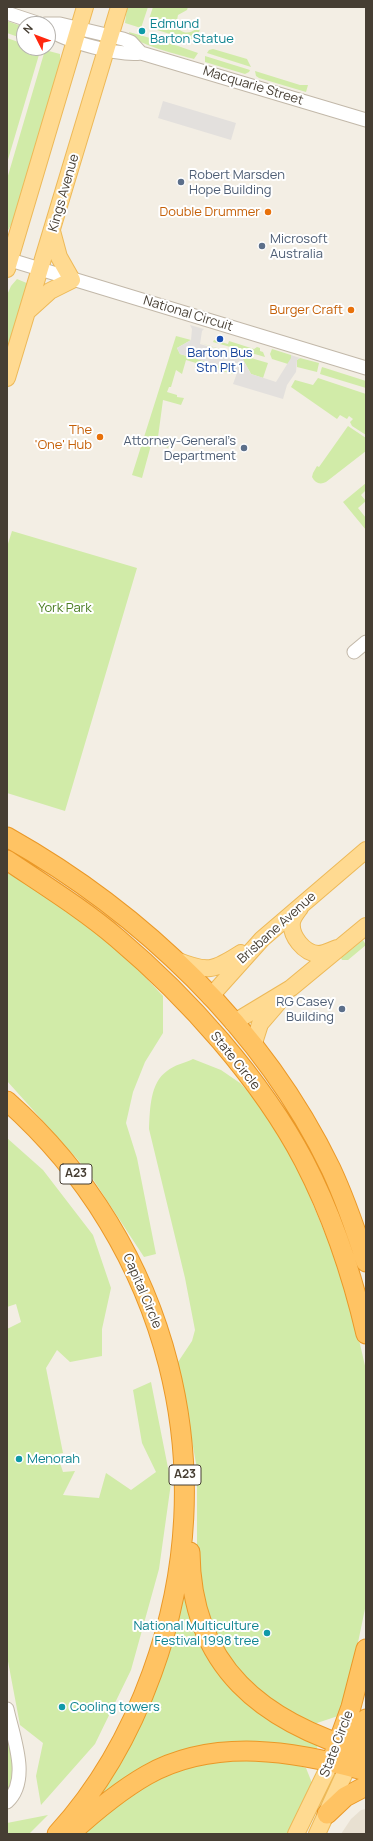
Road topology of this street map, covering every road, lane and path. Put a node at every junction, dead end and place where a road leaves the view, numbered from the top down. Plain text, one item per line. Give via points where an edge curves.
1 (85, 7) edge
2 (119, 7) edge
3 (56, 24) edge
4 (56, 35) edge
5 (76, 35) junction
6 (108, 43) junction
7 (366, 120) edge
8 (21, 222) junction
9 (52, 231) junction
10 (7, 236) edge
11 (8, 263) edge
12 (41, 270) junction
13 (72, 280) junction
14 (28, 311) junction
15 (366, 368) edge
16 (7, 378) edge
17 (366, 642) edge
18 (354, 652) dead end
19 (7, 837) edge
20 (366, 850) edge
21 (7, 860) edge
22 (301, 906) junction
23 (366, 926) edge
24 (262, 939) junction
25 (344, 944) junction
26 (174, 960) junction
27 (291, 988) junction
28 (210, 997) junction
29 (195, 1013) junction
30 (233, 1023) junction
31 (214, 1034) junction
32 (253, 1046) junction
33 (7, 1101) edge
34 (366, 1262) edge
35 (366, 1334) edge
36 (185, 1521) junction
37 (366, 1649) edge
38 (7, 1709) edge
39 (366, 1719) edge
40 (351, 1757) edge
41 (366, 1786) edge
42 (7, 1802) edge
43 (327, 1814) junction
44 (57, 1834) edge
45 (70, 1834) edge
46 (296, 1834) edge
47 (317, 1834) edge

1 - 5 main road
2 - 6 main road, Kings Avenue
3 - 5 street
4 - 5 street via 59,37
5 - 6 street, Macquarie Street
5 - 8 main road
6 - 7 street, Macquarie Street via 131,42 141,52
6 - 9 main road, Kings Avenue
8 - 10 main road
8 - 11 main road
9 - 12 main road, Kings Avenue
9 - 13 main road via 58,254
11 - 12 street, National Circuit
12 - 13 street, National Circuit
12 - 14 main road, Kings Avenue
13 - 14 main road via 50,291
13 - 15 street, National Circuit
14 - 16 main road, Kings Avenue
17 - 18 street
19 - 26 highway, State Circle via 98,894
20 - 22 main road, Brisbane Avenue
21 - 29 highway, State Circle via 116,937
22 - 24 main road, Brisbane Avenue
22 - 25 main road via 294,916 292,926 295,936 304,947 321,954
23 - 25 main road
24 - 26 main road via 214,968 196,968
24 - 28 main road, Brisbane Avenue
25 - 27 main road
26 - 28 highway, State Circle
27 - 30 main road
27 - 32 main road via 262,1021
28 - 29 highway, Brisbane Avenue
28 - 30 highway, State Circle
29 - 31 highway, State Circle
30 - 31 highway
30 - 32 highway, State Circle
31 - 35 highway, State Circle via 260,1093 304,1161 340,1244
32 - 34 highway, State Circle via 321,1150 345,1204
33 - 36 highway, Capital Circle / A23 via 68,1164 106,1216 130,1259 150,1304 161,1334 176,1398 184,1462
36 - 40 highway, A23 via 198,1612 208,1638 225,1667 247,1692 276,1715
36 - 44 highway via 174,1599 147,1686 134,1716 102,1774
37 - 40 highway, State Circle via 351,1708
38 - 42 street via 20,1775 17,1790
39 - 40 highway, State Circle
40 - 43 main road, State Circle
40 - 45 highway via 256,1751 219,1752 187,1759 157,1770 129,1786
40 - 46 main road, State Circle
41 - 43 highway via 344,1797
43 - 47 main road, State Circle

